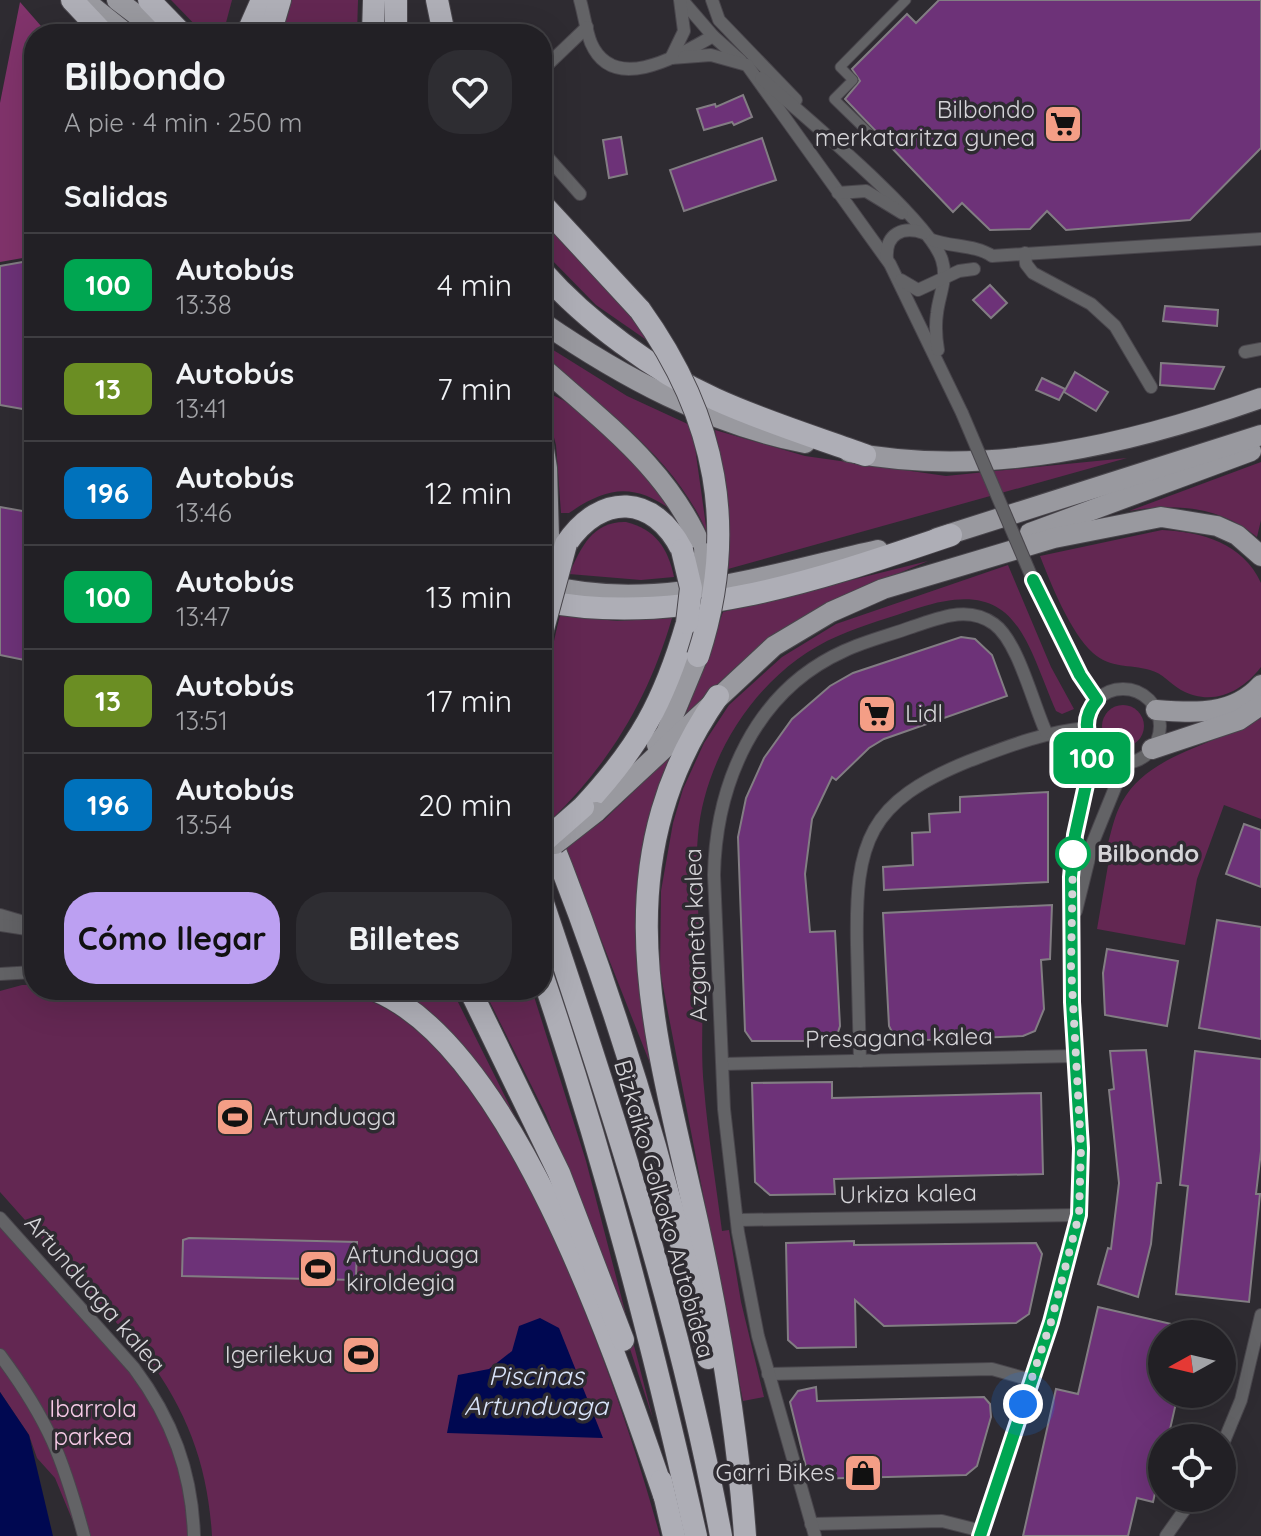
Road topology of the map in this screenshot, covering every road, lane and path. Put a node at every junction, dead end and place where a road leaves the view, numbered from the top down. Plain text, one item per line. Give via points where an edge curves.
1 (72, 0) edge
2 (84, 0) edge
3 (115, 0) edge
4 (149, 0) edge
5 (249, 0) edge
6 (262, 0) edge
7 (280, 0) edge
8 (374, 0) edge
9 (396, 0) edge
10 (428, 0) edge
11 (437, 0) edge
12 (580, 0) edge
13 (681, 0) edge
14 (712, 0) edge
15 (906, 0) edge
16 (95, 24) edge
17 (114, 24) edge
18 (140, 24) edge
19 (148, 24) edge
20 (172, 24) edge
21 (243, 24) edge
22 (251, 24) edge
23 (273, 24) edge
24 (373, 24) edge
25 (396, 24) edge
26 (431, 24) edge
27 (442, 24) edge
28 (587, 27) junction
29 (713, 36) junction
30 (671, 58) junction
31 (552, 60) edge
32 (747, 65) junction
33 (873, 137) dead end
34 (844, 153) junction
35 (552, 162) edge
36 (838, 193) junction
37 (580, 194) dead end
38 (552, 215) edge
39 (909, 216) junction
40 (928, 236) junction
41 (1261, 239) edge
42 (1025, 253) junction
43 (992, 256) junction
44 (887, 259) junction
45 (897, 277) junction
46 (552, 283) edge
47 (944, 285) junction
48 (552, 328) edge
49 (1261, 349) edge
50 (1245, 352) dead end
51 (939, 361) junction
52 (552, 376) edge
53 (1151, 387) dead end
54 (1261, 398) edge
55 (1261, 435) edge
56 (1261, 447) edge
57 (865, 455) junction
58 (552, 501) edge
59 (951, 535) junction
60 (558, 540) junction
61 (693, 552) junction
62 (1261, 556) edge
63 (552, 570) edge
64 (929, 574) junction
65 (552, 575) edge
66 (552, 586) edge
67 (552, 602) edge
68 (698, 656) junction
69 (1261, 685) edge
70 (718, 696) junction
71 (1097, 700) junction
72 (1261, 705) edge
73 (1156, 710) junction
74 (1086, 728) junction
75 (1046, 732) junction
76 (1094, 748) junction
77 (1152, 749) junction
78 (1125, 763) junction
79 (638, 770) junction
80 (590, 809) junction
81 (552, 836) edge
82 (552, 844) edge
83 (552, 845) edge
84 (0, 915) edge
85 (24, 924) edge
86 (0, 925) edge
87 (24, 927) edge
88 (552, 930) edge
89 (1072, 930) junction
90 (24, 972) edge
91 (0, 975) edge
92 (395, 1000) edge
93 (475, 1000) edge
94 (551, 1000) edge
95 (1076, 1056) junction
96 (860, 1061) junction
97 (723, 1064) junction
98 (1079, 1215) junction
99 (0, 1218) edge
100 (737, 1220) junction
101 (1261, 1315) edge
102 (0, 1355) edge
103 (768, 1374) junction
104 (1031, 1380) junction
105 (1231, 1424) edge
106 (664, 1495) junction
107 (1183, 1512) edge
108 (813, 1530) edge
109 (981, 1533) edge
110 (84, 1536) edge
111 (194, 1536) edge
112 (674, 1536) edge
113 (696, 1536) edge
114 (721, 1536) edge
115 (744, 1536) edge
116 (1166, 1536) edge

1 - 16 highway
2 - 17 main road
3 - 18 main road
3 - 19 main road
4 - 20 highway
5 - 21 highway
6 - 22 highway
7 - 23 highway
8 - 24 highway
9 - 25 highway
10 - 26 highway
11 - 27 highway
12 - 28 street
13 - 29 street
13 - 30 street via 684,31
14 - 34 street via 719,20
15 - 33 street via 840,67 853,80 834,99
28 - 30 street via 592,45 612,65 640,69
28 - 31 street
29 - 30 street
29 - 32 street
30 - 32 street via 711,55
32 - 34 street
32 - 36 street
34 - 39 street
35 - 37 street
36 - 39 street via 866,191
36 - 44 street
38 - 68 highway, bridge via 640,310 668,349 708,447 717,579
39 - 40 street
40 - 43 street via 959,249 980,248
40 - 44 street via 911,229 895,234 887,244
40 - 47 street via 942,260
41 - 42 street
42 - 43 street
42 - 53 street via 1033,273 1091,304 1115,326
43 - 47 street
44 - 45 street
45 - 47 street via 918,290
45 - 51 street
46 - 57 highway via 618,339 713,398
47 - 51 street via 936,316
48 - 57 main road via 671,399 791,440
49 - 50 street
51 - 71 street, bridge via 1033,580
52 - 61 main road via 670,487 689,516
54 - 57 main road via 1092,447 945,461
55 - 59 main road
56 - 64 main road
58 - 60 main road
59 - 66 main road via 673,594 609,595
59 - 67 highway via 861,565 695,604 617,610
60 - 61 highway via 602,509 628,506 659,518
60 - 63 main road, bridge
60 - 65 highway, bridge
61 - 68 main road, bridge via 707,591
61 - 80 highway, bridge via 687,623 670,675 638,741
62 - 64 main road via 1217,526 1161,517 1054,538
64 - 70 main road via 857,600 800,629
68 - 79 main road via 666,733
69 - 73 main road via 1224,710
70 - 79 main road
70 - 115 highway via 692,737 660,819 647,889 645,946 658,1048 729,1388
71 - 73 street via 1114,690 1134,690
71 - 74 street
72 - 77 main road via 1239,720
73 - 77 street via 1160,730
74 - 75 street
74 - 76 street
75 - 96 street via 911,790 873,832 857,878
75 - 97 street, Azganeta kalea via 1004,634 985,618 969,614 945,616 843,651 789,688 743,747 724,791 715,835
76 - 78 street
76 - 89 street via 1075,835
77 - 78 street
78 - 89 street via 1093,842
79 - 80 main road
80 - 81 highway, bridge
80 - 83 main road, bridge
82 - 115 highway via 609,995 665,1179
84 - 85 street
86 - 87 street
88 - 114 highway, Bizkaiko Golkoko Autobidea via 661,1284
89 - 95 street
90 - 91 street
92 - 106 highway via 448,1042 532,1172 605,1330
93 - 106 highway via 559,1173 606,1288
94 - 113 highway, Bizkaiko Golkoko Autobidea via 632,1265
95 - 96 street, Presagana kalea
95 - 98 street
96 - 97 street, Presagana kalea
97 - 100 street, Azganeta kalea
98 - 100 street, Urkiza kalea
98 - 104 street
99 - 111 street, Artunduaga kalea via 152,1394 188,1477
100 - 103 street, Azganeta kalea
101 - 105 street
102 - 110 street via 43,1416 60,1451
103 - 104 street via 992,1369
103 - 108 street, Azganeta kalea
104 - 109 street
106 - 112 highway
107 - 116 street
108 - 109 street via 942,1521

